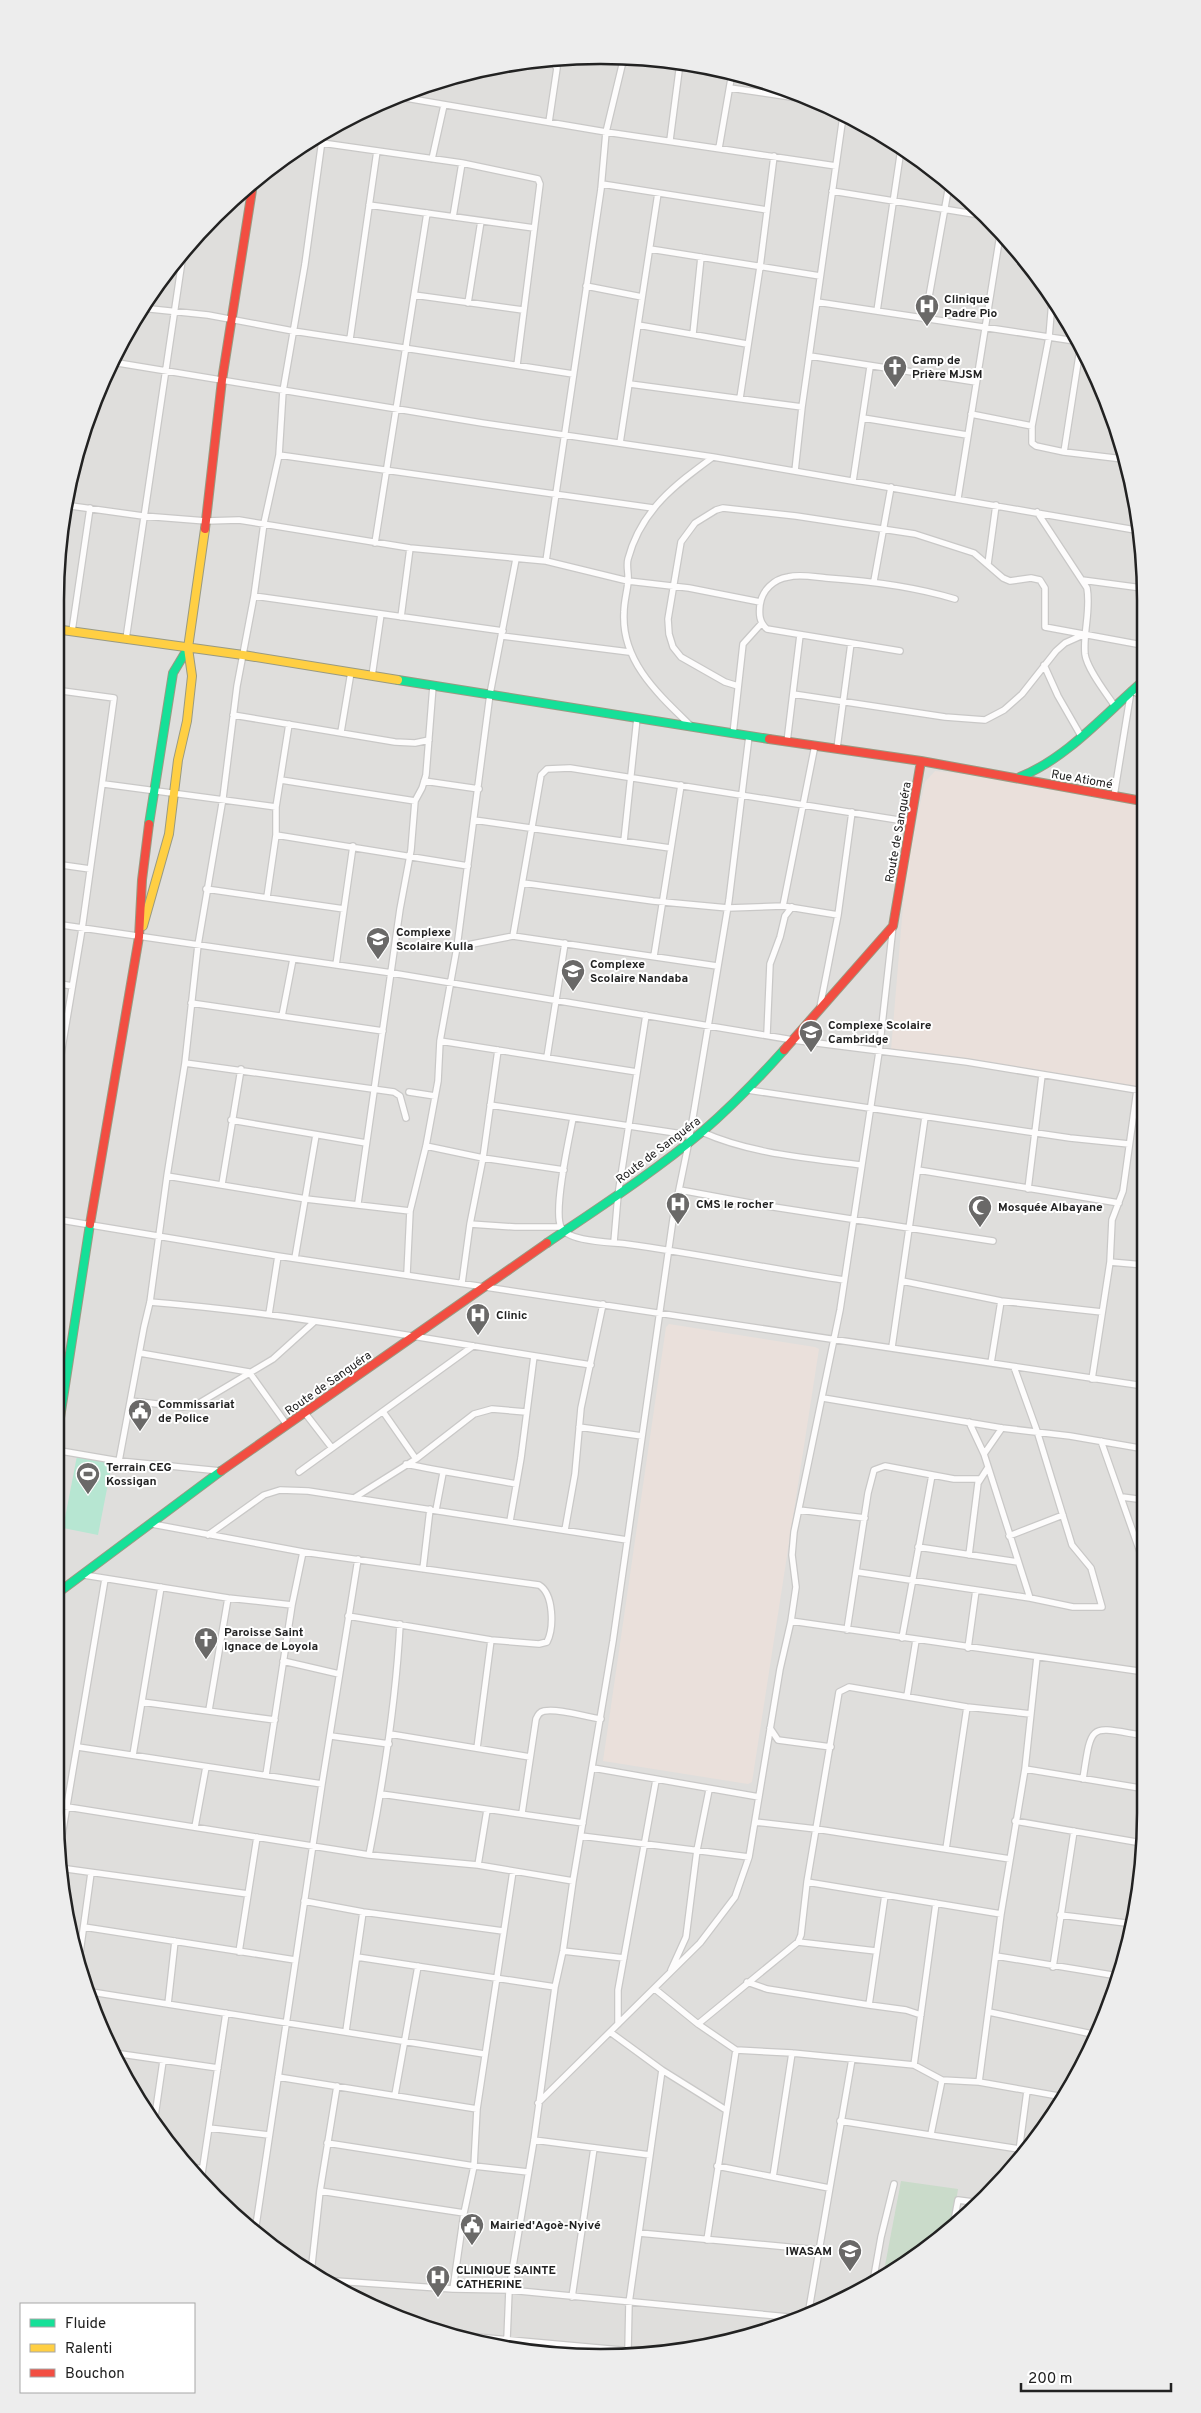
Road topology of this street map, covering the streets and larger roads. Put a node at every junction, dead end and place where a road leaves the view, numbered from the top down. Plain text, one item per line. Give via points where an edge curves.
1 (622, 65) edge
2 (556, 66) edge
3 (679, 69) edge
4 (731, 80) edge
5 (730, 88) junction
6 (788, 98) edge
7 (410, 99) edge
8 (444, 105) junction
9 (842, 121) edge
10 (549, 122) junction
11 (606, 132) junction
12 (670, 140) junction
13 (322, 143) joint
14 (719, 148) junction
15 (377, 151) junction
16 (900, 155) edge
17 (774, 156) junction
18 (432, 159) junction
19 (462, 164) junction
20 (836, 166) junction
21 (602, 184) junction
22 (832, 191) junction
23 (948, 192) edge
24 (252, 193) edge
25 (658, 193) junction
26 (893, 200) junction
27 (369, 205) junction
28 (767, 210) junction
29 (945, 210) junction
30 (427, 213) junction
31 (972, 214) edge
32 (453, 217) junction
33 (481, 221) junction
34 (534, 228) junction
35 (999, 242) edge
36 (650, 249) junction
37 (701, 257) junction
38 (181, 266) edge
39 (760, 267) junction
40 (820, 276) junction
41 (586, 286) junction
42 (414, 295) junction
43 (642, 298) junction
44 (817, 302) junction
45 (468, 303) junction
46 (150, 309) edge
47 (1051, 309) edge
48 (523, 310) junction
49 (876, 311) junction
50 (175, 312) junction
51 (925, 318) junction
52 (232, 320) junction
53 (638, 325) junction
54 (986, 327) junction
55 (293, 331) junction
56 (693, 334) junction
57 (1049, 337) junction
58 (350, 339) junction
59 (1069, 340) edge
60 (747, 344) junction
61 (405, 348) junction
62 (810, 356) junction
63 (1079, 357) edge
64 (119, 363) edge
65 (517, 365) junction
66 (870, 366) junction
67 (166, 370) junction
68 (573, 374) junction
69 (222, 380) junction
70 (976, 382) junction
71 (630, 384) junction
72 (283, 390) junction
73 (740, 398) junction
74 (395, 407) junction
75 (802, 408) junction
76 (971, 414) junction
77 (863, 418) junction
78 (1032, 426) junction
79 (563, 435) junction
80 (967, 435) junction
81 (620, 443) junction
82 (1064, 452) junction
83 (279, 455) junction
84 (713, 457) junction
85 (1118, 459) edge
86 (795, 471) junction
87 (385, 472) junction
88 (853, 480) junction
89 (891, 487) junction
90 (556, 495) junction
91 (958, 498) junction
92 (72, 505) edge
93 (996, 505) junction
94 (90, 508) junction
95 (653, 508) junction
96 (1037, 512) junction
97 (143, 516) junction
98 (206, 521) junction
99 (264, 523) junction
100 (884, 530) junction
101 (1133, 530) edge
102 (375, 543) junction
103 (410, 548) junction
104 (516, 559) junction
105 (546, 562) junction
106 (988, 564) junction
107 (1082, 580) junction
108 (628, 581) junction
109 (874, 581) junction
110 (675, 587) junction
111 (1137, 587) edge
112 (254, 596) junction
113 (955, 600) dead end
114 (760, 602) junction
115 (381, 614) junction
116 (401, 616) junction
117 (761, 624) junction
118 (64, 630) edge
119 (72, 631) junction
120 (503, 634) junction
121 (1087, 634) junction
122 (800, 635) junction
123 (126, 639) junction
124 (851, 643) junction
125 (1137, 644) edge
126 (188, 648) junction
127 (900, 650) dead end
128 (629, 652) junction
129 (243, 655) junction
130 (1044, 665) junction
131 (351, 672) junction
132 (372, 676) junction
133 (433, 686) junction
134 (738, 686) junction
135 (1137, 686) edge
136 (64, 691) edge
137 (1131, 691) junction
138 (1137, 693) edge
139 (490, 694) junction
140 (793, 694) junction
141 (844, 702) junction
142 (1114, 705) junction
143 (233, 715) junction
144 (637, 718) junction
145 (290, 724) junction
146 (690, 725) junction
147 (341, 732) junction
148 (733, 734) junction
149 (749, 736) junction
150 (1081, 736) junction
151 (429, 740) junction
152 (787, 742) junction
153 (815, 745) junction
154 (837, 748) junction
155 (921, 761) junction
156 (632, 778) junction
157 (1018, 778) junction
158 (281, 780) junction
159 (424, 781) junction
160 (104, 784) junction
161 (681, 785) junction
162 (479, 789) junction
163 (153, 792) junction
164 (175, 794) junction
165 (741, 794) junction
166 (1114, 796) junction
167 (223, 798) junction
168 (1137, 800) edge
169 (415, 801) junction
170 (804, 804) junction
171 (276, 807) junction
172 (852, 812) junction
173 (474, 820) junction
174 (911, 822) junction
175 (530, 828) junction
176 (276, 835) junction
177 (624, 841) junction
178 (353, 846) junction
179 (670, 848) junction
180 (410, 856) junction
181 (64, 865) edge
182 (468, 866) junction
183 (90, 869) junction
184 (523, 883) junction
185 (206, 889) junction
186 (266, 897) junction
187 (662, 902) junction
188 (783, 906) junction
189 (792, 907) junction
190 (728, 908) junction
191 (344, 909) junction
192 (838, 915) junction
193 (64, 926) edge
194 (893, 926) junction
195 (82, 929) junction
196 (513, 936) junction
197 (139, 937) junction
198 (565, 943) junction
199 (198, 945) junction
200 (458, 947) junction
201 (654, 956) junction
202 (293, 959) junction
203 (336, 965) junction
204 (717, 966) junction
205 (392, 973) junction
206 (449, 984) junction
207 (64, 985) edge
208 (72, 986) junction
209 (557, 1001) junction
210 (191, 1003) junction
211 (820, 1007) junction
212 (646, 1015) junction
213 (282, 1016) junction
214 (708, 1024) junction
215 (383, 1031) junction
216 (64, 1033) edge
217 (767, 1034) junction
218 (793, 1040) junction
219 (440, 1041) junction
220 (498, 1050) junction
221 (879, 1052) junction
222 (547, 1058) junction
223 (185, 1063) junction
224 (241, 1069) junction
225 (637, 1072) junction
226 (1042, 1075) junction
227 (375, 1088) junction
228 (748, 1090) junction
229 (1137, 1090) edge
230 (409, 1092) dead end
231 (435, 1096) junction
232 (1137, 1104) edge
233 (490, 1105) junction
234 (869, 1109) junction
235 (925, 1117) junction
236 (406, 1118) dead end
237 (573, 1118) junction
238 (231, 1120) junction
239 (629, 1127) junction
240 (702, 1132) junction
241 (1034, 1132) junction
242 (316, 1135) junction
243 (689, 1138) junction
244 (366, 1143) junction
245 (1128, 1144) junction
246 (426, 1146) junction
247 (483, 1158) junction
248 (861, 1165) junction
249 (564, 1170) junction
250 (918, 1170) junction
251 (167, 1176) junction
252 (222, 1184) junction
253 (1028, 1189) junction
254 (680, 1190) junction
255 (618, 1194) junction
256 (306, 1199) junction
257 (358, 1203) junction
258 (1118, 1203) junction
259 (410, 1211) junction
260 (853, 1220) junction
261 (64, 1221) edge
262 (470, 1224) junction
263 (90, 1225) junction
264 (910, 1228) junction
265 (563, 1230) junction
266 (158, 1237) junction
267 (993, 1241) dead end
268 (614, 1242) junction
269 (669, 1250) junction
270 (278, 1256) junction
271 (295, 1258) junction
272 (1110, 1262) junction
273 (1137, 1264) edge
274 (406, 1274) junction
275 (844, 1280) junction
276 (902, 1281) junction
277 (462, 1282) junction
278 (484, 1286) junction
279 (1001, 1301) junction
280 (150, 1302) junction
281 (603, 1304) junction
282 (1102, 1312) junction
283 (659, 1313) junction
284 (269, 1314) junction
285 (314, 1322) junction
286 (414, 1335) junction
287 (835, 1339) junction
288 (473, 1346) junction
289 (892, 1347) junction
290 (140, 1352) junction
291 (534, 1356) junction
292 (991, 1363) junction
293 (590, 1365) junction
294 (1014, 1367) junction
295 (249, 1372) junction
296 (1092, 1378) junction
297 (1137, 1384) edge
298 (64, 1392) edge
299 (823, 1398) junction
300 (131, 1401) junction
301 (526, 1412) junction
302 (305, 1413) junction
303 (384, 1413) junction
304 (969, 1422) junction
305 (287, 1425) junction
306 (579, 1427) junction
307 (1002, 1428) junction
308 (1037, 1431) junction
309 (642, 1436) junction
310 (1101, 1441) junction
311 (1137, 1447) edge
312 (332, 1448) junction
313 (64, 1452) edge
314 (984, 1454) junction
315 (416, 1459) junction
316 (118, 1461) junction
317 (406, 1464) junction
318 (987, 1469) junction
319 (221, 1471) junction
320 (299, 1472) dead end
321 (443, 1472) junction
322 (932, 1475) junction
323 (979, 1479) junction
324 (516, 1484) junction
325 (1122, 1497) junction
326 (354, 1498) junction
327 (1137, 1499) edge
328 (433, 1510) junction
329 (798, 1510) junction
330 (1063, 1515) junction
331 (865, 1518) junction
332 (510, 1521) junction
333 (152, 1524) junction
334 (566, 1530) junction
335 (208, 1535) junction
336 (1009, 1536) junction
337 (627, 1540) junction
338 (1137, 1542) edge
339 (918, 1547) junction
340 (303, 1552) junction
341 (969, 1555) junction
342 (358, 1559) junction
343 (1018, 1562) junction
344 (423, 1569) junction
345 (857, 1572) junction
346 (84, 1575) junction
347 (105, 1579) junction
348 (912, 1581) junction
349 (161, 1587) junction
350 (64, 1589) edge
351 (976, 1590) junction
352 (228, 1598) junction
353 (1030, 1598) junction
354 (292, 1605) junction
355 (348, 1616) junction
356 (791, 1621) junction
357 (400, 1624) junction
358 (847, 1630) junction
359 (902, 1638) junction
360 (491, 1640) junction
361 (916, 1640) junction
362 (968, 1648) junction
363 (1037, 1657) junction
364 (283, 1661) junction
365 (1137, 1671) edge
366 (339, 1674) junction
367 (907, 1696) junction
368 (142, 1702) junction
369 (966, 1707) junction
370 (209, 1710) junction
371 (1032, 1714) junction
372 (601, 1719) junction
373 (275, 1720) junction
374 (770, 1728) junction
375 (390, 1734) junction
376 (1137, 1735) edge
377 (331, 1736) junction
378 (778, 1740) junction
379 (389, 1744) junction
380 (78, 1747) junction
381 (831, 1747) junction
382 (477, 1748) junction
383 (767, 1752) junction
384 (133, 1755) junction
385 (530, 1757) junction
386 (206, 1766) junction
387 (593, 1768) junction
388 (1025, 1769) junction
389 (266, 1774) junction
390 (1083, 1779) junction
391 (656, 1780) junction
392 (322, 1784) junction
393 (1137, 1788) edge
394 (709, 1790) junction
395 (381, 1794) junction
396 (759, 1798) junction
397 (64, 1806) edge
398 (67, 1807) junction
399 (487, 1810) junction
400 (522, 1813) junction
401 (1015, 1820) junction
402 (755, 1822) junction
403 (64, 1823) edge
404 (583, 1824) junction
405 (196, 1827) junction
406 (816, 1828) junction
407 (1074, 1831) junction
408 (581, 1836) junction
409 (257, 1837) junction
410 (1136, 1842) edge
411 (643, 1844) junction
412 (314, 1846) junction
413 (946, 1849) junction
414 (697, 1850) junction
415 (369, 1855) junction
416 (749, 1857) junction
417 (1010, 1859) junction
418 (478, 1865) junction
419 (67, 1869) edge
420 (513, 1870) junction
421 (91, 1873) junction
422 (573, 1881) junction
423 (807, 1882) junction
424 (248, 1894) junction
425 (885, 1895) junction
426 (304, 1901) junction
427 (936, 1903) junction
428 (363, 1912) junction
429 (1001, 1914) junction
430 (1060, 1915) junction
431 (1126, 1923) edge
432 (84, 1927) junction
433 (503, 1931) junction
434 (175, 1942) junction
435 (798, 1942) junction
436 (684, 1944) junction
437 (81, 1947) edge
438 (876, 1950) junction
439 (563, 1951) junction
440 (692, 1951) junction
441 (239, 1952) junction
442 (996, 1956) junction
443 (357, 1957) junction
444 (624, 1958) junction
445 (295, 1960) junction
446 (418, 1966) junction
447 (1053, 1967) junction
448 (669, 1974) junction
449 (1112, 1975) edge
450 (496, 1978) junction
451 (747, 1982) junction
452 (555, 1986) junction
453 (655, 1989) junction
454 (95, 1992) edge
455 (168, 2004) junction
456 (870, 2005) junction
457 (989, 2012) junction
458 (226, 2013) junction
459 (921, 2015) junction
460 (286, 2022) junction
461 (618, 2024) junction
462 (698, 2024) junction
463 (346, 2031) junction
464 (610, 2032) junction
465 (1089, 2033) edge
466 (404, 2040) junction
467 (736, 2050) junction
468 (792, 2053) junction
469 (121, 2054) edge
470 (484, 2054) junction
471 (852, 2060) junction
472 (163, 2061) junction
473 (914, 2065) junction
474 (218, 2068) junction
475 (662, 2070) junction
476 (278, 2077) junction
477 (942, 2080) junction
478 (978, 2082) junction
479 (337, 2086) junction
480 (1027, 2091) junction
481 (395, 2095) junction
482 (1056, 2096) edge
483 (538, 2103) junction
484 (477, 2109) junction
485 (726, 2110) junction
486 (155, 2113) edge
487 (840, 2121) junction
488 (208, 2128) junction
489 (931, 2134) junction
490 (269, 2136) junction
491 (534, 2140) junction
492 (327, 2144) junction
493 (1019, 2147) edge
494 (594, 2148) junction
495 (1018, 2149) edge
496 (650, 2155) junction
497 (474, 2166) junction
498 (717, 2166) junction
499 (202, 2169) edge
500 (528, 2172) junction
501 (773, 2177) junction
502 (894, 2184) dead end
503 (829, 2188) junction
504 (320, 2190) junction
505 (970, 2202) edge
506 (464, 2212) junction
507 (955, 2215) edge
508 (256, 2224) edge
509 (639, 2233) junction
510 (707, 2240) junction
511 (820, 2250) junction
512 (312, 2265) edge
513 (874, 2274) edge
514 (342, 2282) edge
515 (453, 2289) junction
516 (509, 2290) junction
517 (572, 2297) junction
518 (630, 2303) junction
519 (809, 2307) edge
520 (784, 2317) edge
521 (489, 2337) edge
522 (507, 2338) junction
523 (628, 2348) edge
524 (614, 2349) edge

1 - 11 street
2 - 10 street
3 - 12 street
4 - 5 street
5 - 6 street
5 - 14 street
7 - 8 street
8 - 10 street
8 - 18 street
9 - 20 street
10 - 11 street
11 - 12 street
11 - 21 street
12 - 14 street
13 - 15 street
13 - 55 street
14 - 17 street
15 - 18 street
15 - 27 street
16 - 26 street
17 - 20 street
17 - 28 street
18 - 19 street
19 - 32 street
19 - 34 street via 538,179
20 - 22 street
21 - 25 street
21 - 41 street
22 - 26 street
22 - 40 street
23 - 29 street
24 - 52 street
25 - 28 street
25 - 36 street
26 - 29 street
26 - 49 street
27 - 30 street
27 - 58 street
28 - 39 street
29 - 31 street
29 - 51 street
30 - 32 street
30 - 42 street
32 - 33 street
33 - 34 street
33 - 45 street
34 - 48 street
35 - 54 street
36 - 37 street
36 - 43 street
37 - 39 street
37 - 56 street
38 - 50 street
39 - 40 street
39 - 60 street
40 - 44 street
41 - 43 street
41 - 68 street
42 - 45 street
42 - 61 street
43 - 53 street
44 - 49 street
44 - 62 street
45 - 48 street
46 - 50 street
47 - 57 street
48 - 65 street
49 - 51 street
50 - 52 street
50 - 67 street
51 - 54 street
52 - 55 street
52 - 69 street
53 - 56 street
53 - 71 street
54 - 57 street
54 - 70 street
55 - 58 street
55 - 72 street
56 - 60 street
57 - 59 street
57 - 78 street
58 - 61 street
60 - 73 street
61 - 65 street
61 - 74 street
62 - 66 street
62 - 75 street
63 - 82 street
64 - 67 street
65 - 68 street
66 - 70 street
66 - 77 street
67 - 69 street
67 - 97 street
68 - 79 street
69 - 72 street
69 - 98 street
70 - 76 street
71 - 73 street
71 - 81 street
72 - 74 street
72 - 83 street
73 - 75 street
74 - 79 street
74 - 87 street
75 - 86 street
76 - 78 street
76 - 80 street
77 - 80 street
77 - 88 street
78 - 82 street via 1034,445
79 - 81 street
79 - 90 street
80 - 91 street
81 - 84 street
82 - 85 street
83 - 87 street
83 - 99 street
84 - 86 street
84 - 95 street via 671,489
86 - 88 street
87 - 90 street
87 - 102 street
88 - 89 street
89 - 91 street
89 - 100 street
90 - 95 street
90 - 105 street
91 - 93 street
92 - 94 street
93 - 96 street
93 - 106 street
94 - 97 street
94 - 119 street
95 - 108 street via 645,518 627,560
96 - 101 street
96 - 107 street
97 - 98 street
97 - 123 street
98 - 99 street
98 - 126 street
99 - 102 street
99 - 112 street
100 - 106 street via 915,534 965,548
100 - 109 street
100 - 110 street via 723,508 695,523 684,536 676,562
102 - 103 street
103 - 104 street
103 - 116 street
104 - 105 street
104 - 120 street
105 - 108 street
106 - 121 street via 1010,581 1040,580 1045,588 1044,628
107 - 111 street
107 - 121 street via 1089,599
108 - 110 street
108 - 128 street via 624,613
109 - 113 street
109 - 114 street via 790,576 770,586
110 - 114 street
110 - 134 street via 668,619 673,648 699,668
112 - 115 street
112 - 129 street
114 - 117 street
115 - 116 street
115 - 132 street
116 - 120 street
117 - 122 street via 773,631
117 - 134 street via 743,644
118 - 119 street
119 - 123 street
120 - 128 street
120 - 139 street
121 - 125 street
121 - 130 street via 1065,643
121 - 142 street via 1087,661
122 - 124 street
122 - 140 street
123 - 126 street
124 - 127 street
124 - 141 street
126 - 129 street
126 - 163 street via 173,673
126 - 164 street via 192,676
128 - 146 street via 653,689
129 - 131 street
129 - 143 street
130 - 141 street via 1015,701 985,720
130 - 150 street
131 - 132 street
131 - 147 street
132 - 133 street
133 - 139 street
133 - 151 street
134 - 148 street
135 - 137 street
136 - 160 street via 114,698
137 - 138 street
137 - 142 street
137 - 166 street
139 - 144 street
139 - 162 street
140 - 141 street
140 - 152 street
141 - 154 street
142 - 150 street
143 - 145 street
143 - 167 street
144 - 146 street
144 - 156 street
145 - 147 street
145 - 158 street
146 - 148 street
147 - 151 street via 404,743
148 - 149 street
149 - 152 street
149 - 165 street
150 - 157 street via 1047,765
151 - 159 street
152 - 153 street
153 - 154 street
153 - 170 street
154 - 155 street
155 - 157 street
155 - 174 street, Route de Sanguéra
156 - 161 street
156 - 175 street via 570,768 544,771
156 - 177 street
157 - 166 street, Rue Atiomé
158 - 169 street
158 - 171 street
159 - 162 street
159 - 169 street
160 - 163 street
160 - 183 street
161 - 165 street
161 - 179 street
162 - 173 street
163 - 164 street
163 - 197 street
164 - 167 street
164 - 197 street via 167,842
165 - 170 street
165 - 190 street
166 - 168 street, Rue Atiomé
167 - 171 street
167 - 185 street
169 - 180 street
170 - 172 street
170 - 188 street
171 - 176 street
172 - 174 street
172 - 192 street
173 - 175 street
173 - 182 street
174 - 194 street, Route de Sanguéra
175 - 177 street
175 - 184 street
176 - 178 street
176 - 186 street
177 - 179 street
178 - 180 street
178 - 191 street
179 - 187 street
180 - 182 street
180 - 205 street
181 - 183 street
182 - 200 street
183 - 195 street
184 - 187 street
184 - 196 street
185 - 186 street
185 - 199 street
186 - 191 street
187 - 190 street
187 - 201 street
188 - 189 street
188 - 190 street
189 - 192 street
189 - 217 street via 785,916 770,964
190 - 204 street
191 - 203 street
192 - 211 street
193 - 195 street
194 - 211 street, Route de Sanguéra
194 - 221 street
195 - 197 street
195 - 208 street
196 - 198 street
196 - 200 street
197 - 199 street
197 - 263 street
198 - 201 street
198 - 209 street
199 - 202 street
199 - 210 street
200 - 206 street
201 - 204 street
202 - 203 street
202 - 213 street
203 - 205 street
204 - 214 street
205 - 206 street
205 - 215 street
206 - 209 street
206 - 219 street
207 - 208 street
208 - 216 street
209 - 212 street
209 - 222 street
210 - 213 street
210 - 223 street
211 - 218 street, Route de Sanguéra
212 - 214 street
212 - 225 street
213 - 215 street
214 - 217 street
214 - 243 street
215 - 227 street
217 - 218 street
218 - 221 street
218 - 228 street, Route de Sanguéra
219 - 220 street
219 - 231 street
220 - 222 street
220 - 233 street
221 - 226 street
221 - 234 street
222 - 225 street
223 - 224 street
223 - 251 street
224 - 227 street
224 - 238 street
225 - 239 street
226 - 229 street
226 - 241 street
227 - 236 street via 398,1093
227 - 244 street
228 - 234 street
228 - 240 street, Route de Sanguéra
230 - 231 street
231 - 246 street
232 - 245 street
233 - 237 street
233 - 247 street
234 - 235 street
234 - 248 street
235 - 241 street
235 - 250 street
237 - 239 street
237 - 249 street
238 - 242 street
238 - 252 street
239 - 243 street
239 - 255 street
240 - 243 street, Route de Sanguéra
240 - 248 street via 759,1150
241 - 245 street
241 - 253 street
242 - 244 street
242 - 256 street
243 - 254 street
243 - 255 street, Route de Sanguéra
244 - 257 street
245 - 258 street via 1123,1191
246 - 247 street
246 - 259 street
247 - 249 street
247 - 262 street
248 - 260 street
249 - 265 street via 560,1203
250 - 253 street
250 - 264 street
251 - 252 street
251 - 266 street
252 - 256 street
253 - 258 street
254 - 260 street
254 - 269 street
255 - 265 street, Route de Sanguéra
255 - 268 street
256 - 257 street
256 - 271 street
257 - 259 street
258 - 272 street via 1112,1220
259 - 274 street
260 - 264 street
260 - 275 street
261 - 263 street
262 - 265 street
262 - 277 street
263 - 266 street
263 - 298 street
264 - 267 street
264 - 276 street
265 - 268 street via 586,1240
265 - 278 street, Route de Sanguéra
266 - 270 street
266 - 280 street
268 - 269 street
269 - 275 street
269 - 283 street
270 - 271 street
270 - 284 street
271 - 274 street
272 - 273 street
272 - 282 street
274 - 277 street
275 - 287 street
276 - 279 street
276 - 289 street
277 - 278 street
278 - 281 street
278 - 286 street, Route de Sanguéra
279 - 282 street
279 - 292 street
280 - 284 street
280 - 290 street
281 - 283 street
281 - 293 street
282 - 296 street
283 - 287 street
283 - 309 street
284 - 285 street
285 - 286 street
285 - 295 street via 280,1354
286 - 288 street
286 - 302 street, Route de Sanguéra
287 - 289 street
287 - 299 street
288 - 291 street
288 - 303 street
289 - 292 street
290 - 295 street
290 - 300 street
291 - 293 street
291 - 301 street
292 - 294 street
293 - 306 street
294 - 296 street
294 - 308 street
295 - 300 street via 190,1407
295 - 305 street
296 - 297 street
299 - 304 street
299 - 329 street
300 - 316 street
301 - 315 street via 479,1411
301 - 324 street
302 - 305 street, Route de Sanguéra
302 - 312 street
303 - 312 street
303 - 315 street
304 - 307 street
304 - 314 street
305 - 319 street, Route de Sanguéra
306 - 309 street
306 - 334 street
307 - 308 street
307 - 314 street
308 - 310 street
308 - 330 street
309 - 337 street
310 - 311 street
310 - 325 street
312 - 320 street
313 - 316 street
314 - 318 street
315 - 317 street
316 - 319 street
317 - 321 street
317 - 326 street
318 - 323 street
318 - 336 street
319 - 333 street, Route de Sanguéra
321 - 324 street
321 - 328 street
322 - 323 street
322 - 331 street via 877,1467 872,1474
322 - 339 street
323 - 341 street
324 - 332 street
325 - 327 street
325 - 338 street
326 - 328 street
326 - 335 street via 308,1491 273,1491
328 - 332 street
328 - 344 street
329 - 331 street
329 - 356 street via 792,1546 796,1587
330 - 336 street
330 - 353 street via 1074,1550 1088,1562 1094,1574 1102,1607 1073,1607
331 - 345 street
332 - 334 street
333 - 335 street
333 - 346 street, Route de Sanguéra
334 - 337 street
335 - 340 street
336 - 343 street
337 - 372 street
339 - 341 street
339 - 348 street
340 - 342 street
340 - 354 street
341 - 343 street
342 - 344 street
342 - 355 street
343 - 353 street
344 - 360 street via 542,1587 548,1596 551,1612 547,1642
345 - 348 street
345 - 358 street
346 - 347 street
346 - 350 street, Route de Sanguéra
347 - 349 street
347 - 380 street
348 - 351 street
348 - 359 street
349 - 352 street
349 - 368 street
351 - 353 street
351 - 362 street
352 - 354 street
352 - 370 street
354 - 364 street
355 - 357 street
355 - 366 street
356 - 358 street
356 - 374 street
357 - 360 street
357 - 375 street
358 - 359 street
359 - 361 street
360 - 382 street
361 - 362 street
361 - 367 street
362 - 363 street
363 - 365 street
363 - 371 street
364 - 366 street
364 - 373 street
366 - 377 street
367 - 369 street
367 - 381 street via 845,1688 839,1692
368 - 370 street
368 - 384 street
369 - 371 street
369 - 413 street
370 - 373 street
371 - 388 street
372 - 385 street via 555,1711 541,1712 536,1720
372 - 387 street
373 - 389 street
374 - 378 street
374 - 383 street
375 - 379 street
375 - 382 street
376 - 390 street via 1102,1729 1095,1731 1089,1739
377 - 379 street
377 - 392 street
378 - 381 street
378 - 383 street
379 - 395 street
380 - 384 street
380 - 398 street
381 - 406 street
382 - 385 street
383 - 396 street
384 - 386 street
385 - 400 street
386 - 389 street
386 - 405 street
387 - 391 street
387 - 404 street
388 - 390 street
388 - 401 street
389 - 392 street
390 - 393 street
391 - 394 street
391 - 411 street
392 - 412 street
394 - 396 street
394 - 414 street
395 - 399 street
395 - 415 street
396 - 402 street
397 - 398 street
398 - 403 street
398 - 405 street
399 - 400 street
399 - 418 street
400 - 404 street
401 - 407 street
401 - 417 street
402 - 406 street
402 - 416 street
404 - 408 street
405 - 409 street
406 - 413 street
406 - 423 street
407 - 410 street
407 - 430 street
408 - 411 street
408 - 422 street
409 - 412 street
409 - 424 street
411 - 414 street
411 - 444 street
412 - 415 street
412 - 426 street
413 - 417 street
414 - 416 street
414 - 436 street
415 - 418 street
416 - 440 street via 735,1897
417 - 429 street
418 - 420 street
419 - 421 street
420 - 422 street
420 - 433 street
421 - 424 street
421 - 432 street
422 - 439 street
423 - 425 street
423 - 435 street
424 - 441 street
425 - 427 street
425 - 438 street
426 - 428 street
426 - 445 street
427 - 429 street
427 - 459 street
428 - 433 street
428 - 443 street
429 - 442 street
430 - 431 street
430 - 447 street
432 - 434 street
432 - 437 street
433 - 450 street
434 - 441 street
434 - 455 street
435 - 438 street
435 - 451 street
436 - 440 street
436 - 448 street
438 - 456 street
439 - 444 street
439 - 452 street
440 - 448 street
441 - 445 street
442 - 447 street
442 - 457 street
443 - 446 street
443 - 463 street
444 - 461 street via 617,2000
445 - 460 street
446 - 450 street
446 - 466 street
447 - 449 street
448 - 453 street
450 - 452 street
450 - 470 street
451 - 456 street via 767,1989
451 - 462 street
452 - 483 street
453 - 461 street
453 - 462 street
454 - 455 street
455 - 458 street
456 - 459 street
457 - 465 street
457 - 478 street
458 - 460 street
458 - 474 street
459 - 473 street
460 - 463 street
460 - 476 street
461 - 464 street
462 - 467 street
463 - 466 street
464 - 475 street
464 - 483 street
466 - 470 street
466 - 481 street
467 - 468 street
467 - 485 street
468 - 471 street
468 - 501 street
469 - 472 street
470 - 484 street
471 - 473 street
471 - 487 street
472 - 474 street
472 - 486 street
473 - 477 street
474 - 488 street
475 - 485 street
475 - 496 street
476 - 479 street
476 - 490 street
477 - 478 street
477 - 489 street
478 - 480 street
479 - 481 street
479 - 492 street
480 - 482 street
480 - 493 street
481 - 484 street
483 - 491 street
484 - 497 street
485 - 498 street
487 - 489 street
487 - 503 street
488 - 490 street
488 - 499 street
489 - 495 street
490 - 508 street
491 - 494 street
491 - 500 street
492 - 497 street
492 - 504 street
494 - 496 street
494 - 517 street
496 - 509 street
497 - 500 street
497 - 506 street
498 - 501 street
498 - 510 street
500 - 516 street
501 - 503 street
502 - 513 street
503 - 511 street
504 - 506 street
504 - 512 street
505 - 507 street via 958,2200
506 - 515 street
509 - 510 street
509 - 518 street
510 - 511 street
511 - 519 street
514 - 515 street
515 - 516 street
516 - 517 street
516 - 522 street
517 - 518 street
518 - 520 street
518 - 523 street
521 - 522 street
522 - 524 street

